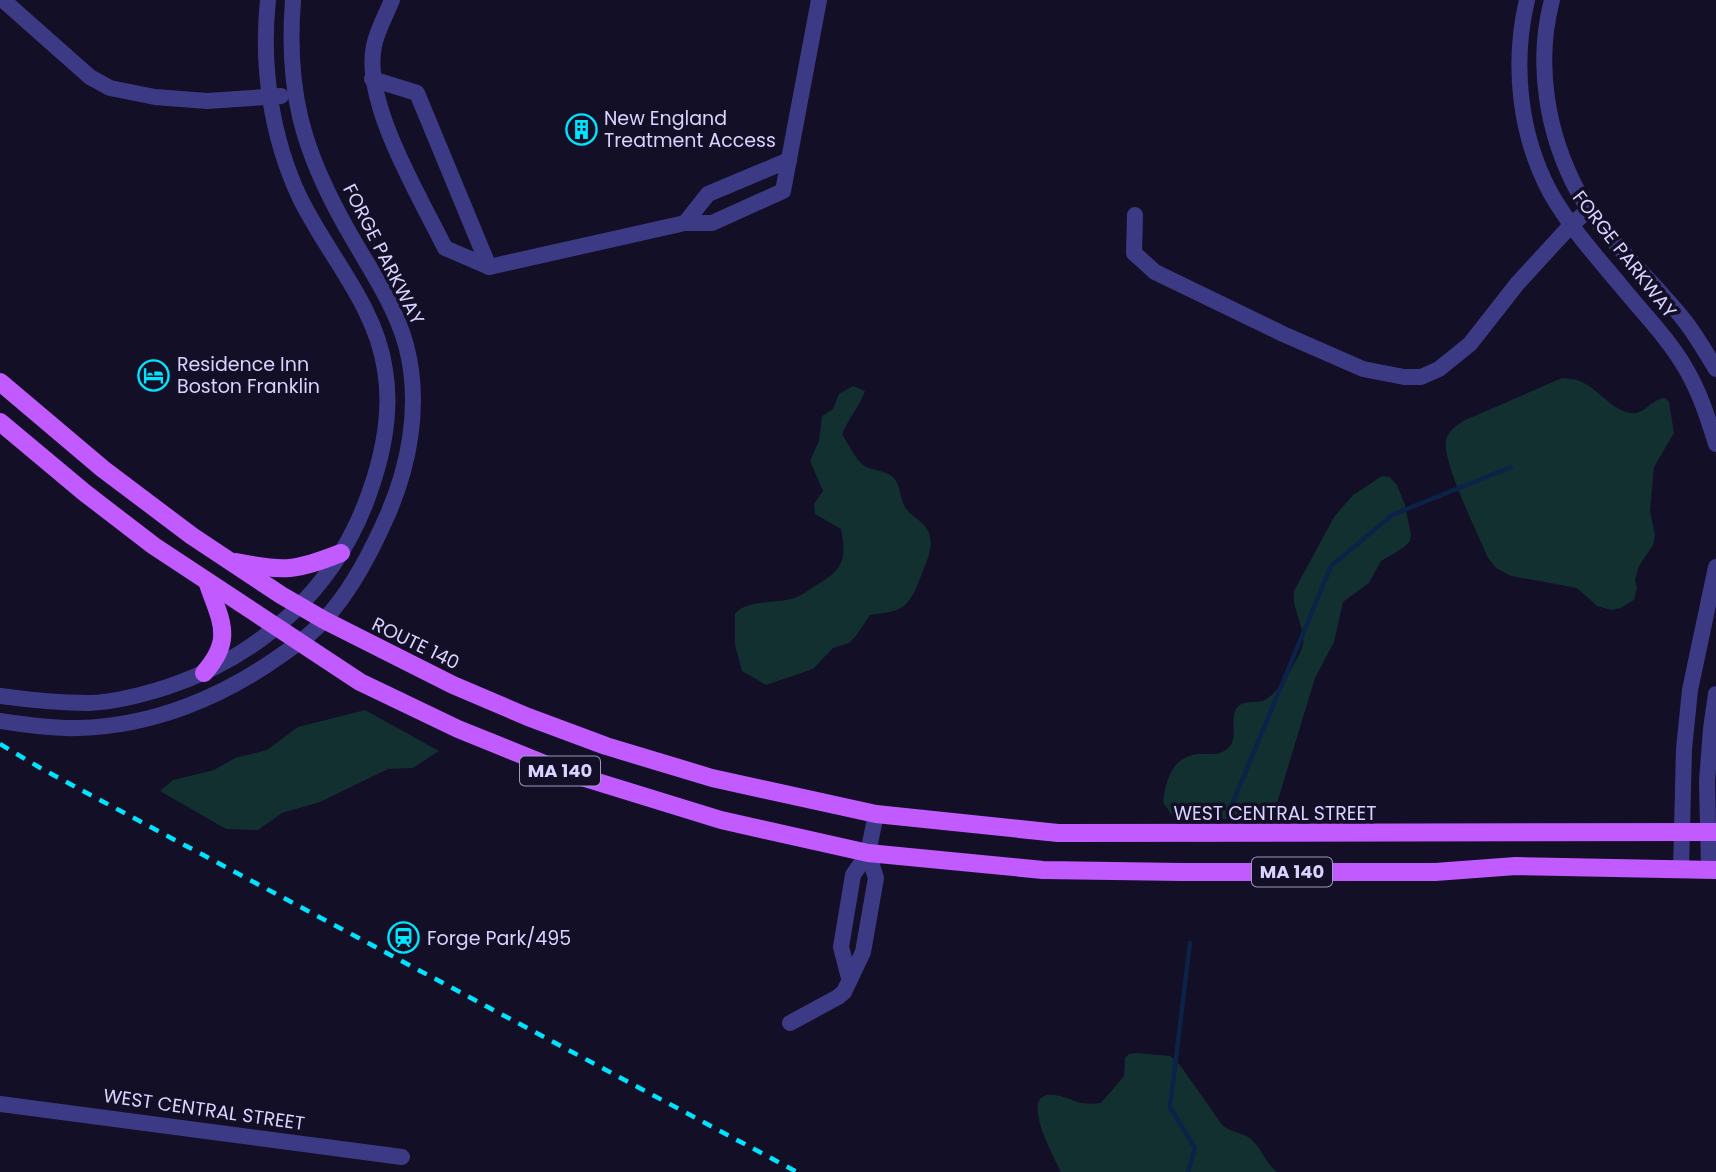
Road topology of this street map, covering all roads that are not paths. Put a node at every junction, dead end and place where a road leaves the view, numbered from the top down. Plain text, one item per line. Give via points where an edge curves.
1 (3, 0) edge
2 (268, 0) edge
3 (293, 0) edge
4 (392, 0) edge
5 (819, 0) edge
6 (1527, 0) edge
7 (1552, 0) edge
8 (372, 79) junction
9 (294, 95) junction
10 (270, 97) junction
11 (789, 160) junction
12 (1590, 209) junction
13 (1135, 215) dead end
14 (685, 223) junction
15 (1572, 224) junction
16 (489, 267) junction
17 (1716, 369) edge
18 (0, 382) edge
19 (0, 422) edge
20 (1716, 443) edge
21 (341, 553) junction
22 (225, 559) junction
23 (1716, 567) edge
24 (208, 584) junction
25 (300, 606) junction
26 (324, 620) junction
27 (276, 628) junction
28 (299, 643) junction
29 (204, 673) junction
30 (1716, 694) edge
31 (0, 696) edge
32 (0, 721) edge
33 (876, 814) junction
34 (1681, 831) junction
35 (1713, 832) edge
36 (868, 853) junction
37 (1681, 869) junction
38 (1713, 869) edge
39 (849, 978) junction
40 (790, 1023) dead end
41 (0, 1104) edge
42 (402, 1157) dead end

1 - 10 street via 90,77 110,88 207,101
2 - 10 street via 264,32
3 - 9 street, FORGE PARKWAY
4 - 8 street via 374,46
5 - 11 street
6 - 15 street, FORGE PARKWAY via 1518,56 1523,110 1550,191
7 - 12 street, FORGE PARKWAY via 1545,91 1556,142
8 - 16 street via 383,119 445,248
8 - 16 street via 417,93
9 - 10 street
9 - 26 street, FORGE PARKWAY via 309,152 398,322 411,377 411,433 398,489 363,566
10 - 21 street via 299,195 369,317 386,370 381,452 365,505
11 - 14 street via 708,194
11 - 14 street via 783,191 712,223
12 - 15 street
12 - 17 street, FORGE PARKWAY via 1685,321
13 - 15 street via 1134,253 1155,272 1363,369 1404,377 1421,377 1439,369 1470,344
14 - 16 street
15 - 20 street, FORGE PARKWAY via 1671,346 1699,393
18 - 22 main road, ROUTE 140 / MA 140 via 103,469
19 - 24 main road, MA 140 via 85,494
21 - 22 main road via 293,569
21 - 25 street
22 - 25 main road, ROUTE 140 / MA 140
23 - 34 street via 1690,690
24 - 27 main road, MA 140
24 - 29 main road via 223,640 219,654
25 - 26 main road, ROUTE 140 / MA 140
25 - 27 street
26 - 28 street, FORGE PARKWAY
26 - 33 main road, ROUTE 140 / MA 140 via 475,695 606,746 712,778
27 - 28 main road, MA 140
27 - 29 street
28 - 32 street, FORGE PARKWAY via 238,683 161,715 79,728
28 - 36 main road, MA 140 via 408,706 562,771 721,820
29 - 31 street via 118,700 90,703
30 - 35 street via 1707,781
33 - 34 main road, WEST CENTRAL STREET / MA 140 via 1058,834
33 - 36 street
34 - 35 main road, WEST CENTRAL STREET / MA 140
34 - 37 street
35 - 38 street
36 - 37 main road, MA 140 via 1043,870
36 - 39 street via 876,878 863,952
36 - 39 street via 853,875 841,947
37 - 38 main road, MA 140
39 - 40 street via 838,997
41 - 42 street, WEST CENTRAL STREET

